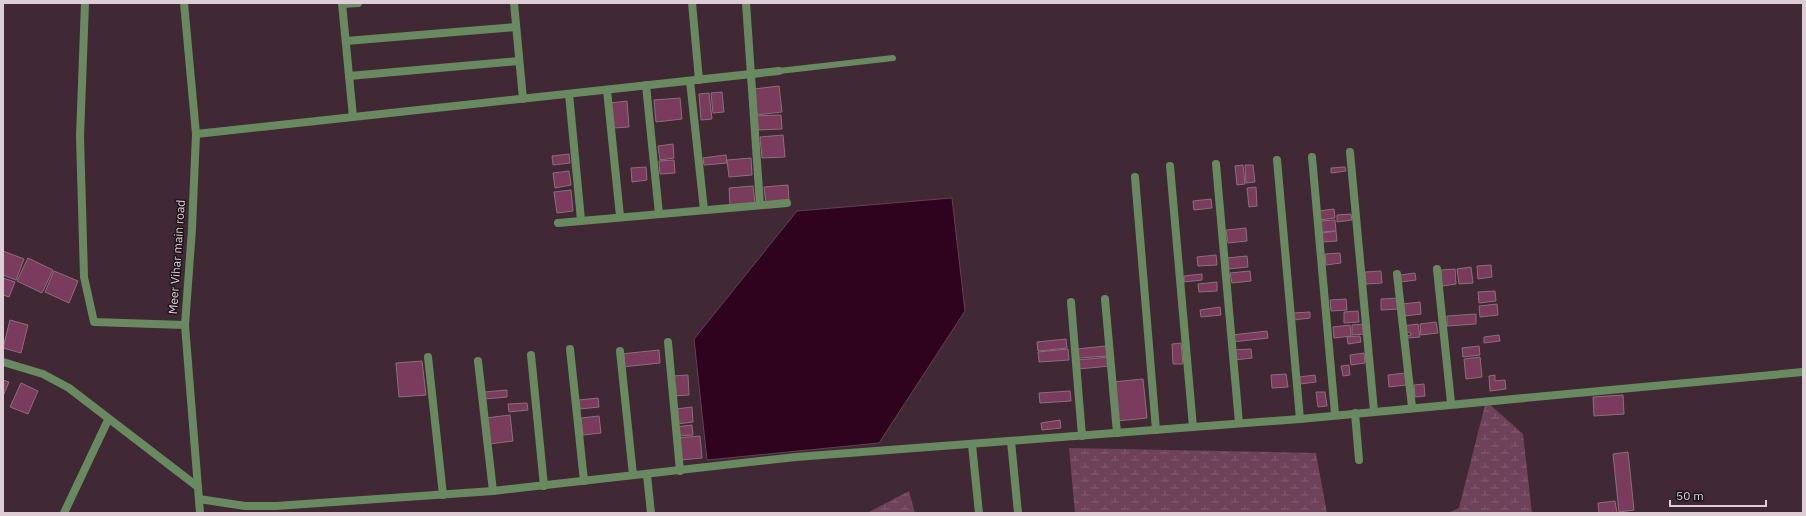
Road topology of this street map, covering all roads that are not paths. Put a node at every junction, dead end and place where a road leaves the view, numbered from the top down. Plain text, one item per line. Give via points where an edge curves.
1 (85, 3) edge
2 (184, 3) edge
3 (358, 3) edge
4 (514, 3) edge
5 (692, 3) edge
6 (746, 3) edge
7 (342, 4) edge
8 (516, 27) junction
9 (346, 41) junction
10 (893, 58) dead end
11 (520, 60) junction
12 (779, 71) joint
13 (750, 74) junction
14 (349, 76) junction
15 (690, 80) junction
16 (699, 80) junction
17 (646, 85) junction
18 (607, 90) junction
19 (569, 94) junction
20 (523, 99) junction
21 (353, 117) junction
22 (196, 134) junction
23 (1350, 152) dead end
24 (1312, 157) dead end
25 (1278, 160) dead end
26 (1216, 164) dead end
27 (1170, 166) dead end
28 (1135, 177) dead end
29 (787, 203) dead end
30 (760, 205) junction
31 (704, 210) junction
32 (659, 214) junction
33 (620, 216) junction
34 (581, 220) junction
35 (558, 223) dead end
36 (1437, 269) dead end
37 (1397, 274) dead end
38 (1105, 299) dead end
39 (1071, 302) dead end
40 (185, 325) junction
41 (668, 342) dead end
42 (570, 349) dead end
43 (620, 351) dead end
44 (531, 355) dead end
45 (428, 357) dead end
46 (3, 362) edge
47 (478, 362) dead end
48 (1803, 372) edge
49 (1451, 403) junction
50 (1412, 407) junction
51 (1374, 411) junction
52 (1355, 413) junction
53 (1335, 414) junction
54 (1300, 418) junction
55 (108, 420) junction
56 (1239, 423) junction
57 (1193, 427) junction
58 (1156, 430) junction
59 (1117, 433) junction
60 (1082, 436) junction
61 (1012, 441) junction
62 (972, 445) junction
63 (1359, 460) dead end
64 (680, 471) junction
65 (633, 475) junction
66 (647, 475) junction
67 (584, 481) junction
68 (544, 486) junction
69 (198, 487) junction
70 (493, 491) junction
71 (443, 495) junction
72 (199, 499) junction
73 (64, 513) edge
74 (200, 513) edge
75 (651, 513) edge
76 (979, 513) edge
77 (1018, 513) edge

1 - 40 street via 80,136 83,270 94,322
2 - 22 street, Meer Vihar main road
3 - 7 street
4 - 8 street
5 - 16 street
6 - 13 street
7 - 9 street
8 - 9 street
8 - 11 street
9 - 14 street
10 - 12 lane
11 - 14 street
11 - 20 street
12 - 13 street
13 - 16 street
13 - 30 street
14 - 21 street
15 - 16 street
15 - 17 street
15 - 31 street
17 - 18 street
17 - 32 street
18 - 19 street
18 - 33 street
19 - 20 street
19 - 34 street
20 - 21 street
21 - 22 street
22 - 40 street, Meer Vihar main road
23 - 51 street
24 - 53 street
25 - 54 street
26 - 56 street
27 - 57 street
28 - 58 street
29 - 30 street
30 - 31 street
31 - 32 street
32 - 33 street
33 - 34 street
34 - 35 street
36 - 49 street
37 - 50 street
38 - 59 street
39 - 60 street
40 - 69 street, Meer Vihar main road
41 - 64 street
42 - 67 street
43 - 65 street
44 - 68 street
45 - 71 street
46 - 55 street via 44,374 69,388
47 - 70 street
48 - 49 street
49 - 50 street
50 - 51 street
51 - 52 street
52 - 53 street
52 - 63 street
53 - 54 street
54 - 56 street
55 - 69 street
55 - 73 street
56 - 57 street
57 - 58 street
58 - 59 street
59 - 60 street
60 - 61 street
61 - 62 street
61 - 77 street
62 - 64 street via 796,457
62 - 76 street
64 - 66 street
65 - 66 street
65 - 67 street
66 - 75 street
67 - 68 street
68 - 70 street
69 - 72 street, Meer Vihar main road
70 - 71 street
71 - 72 street via 276,506 245,506
72 - 74 street, Meer Vihar main road

